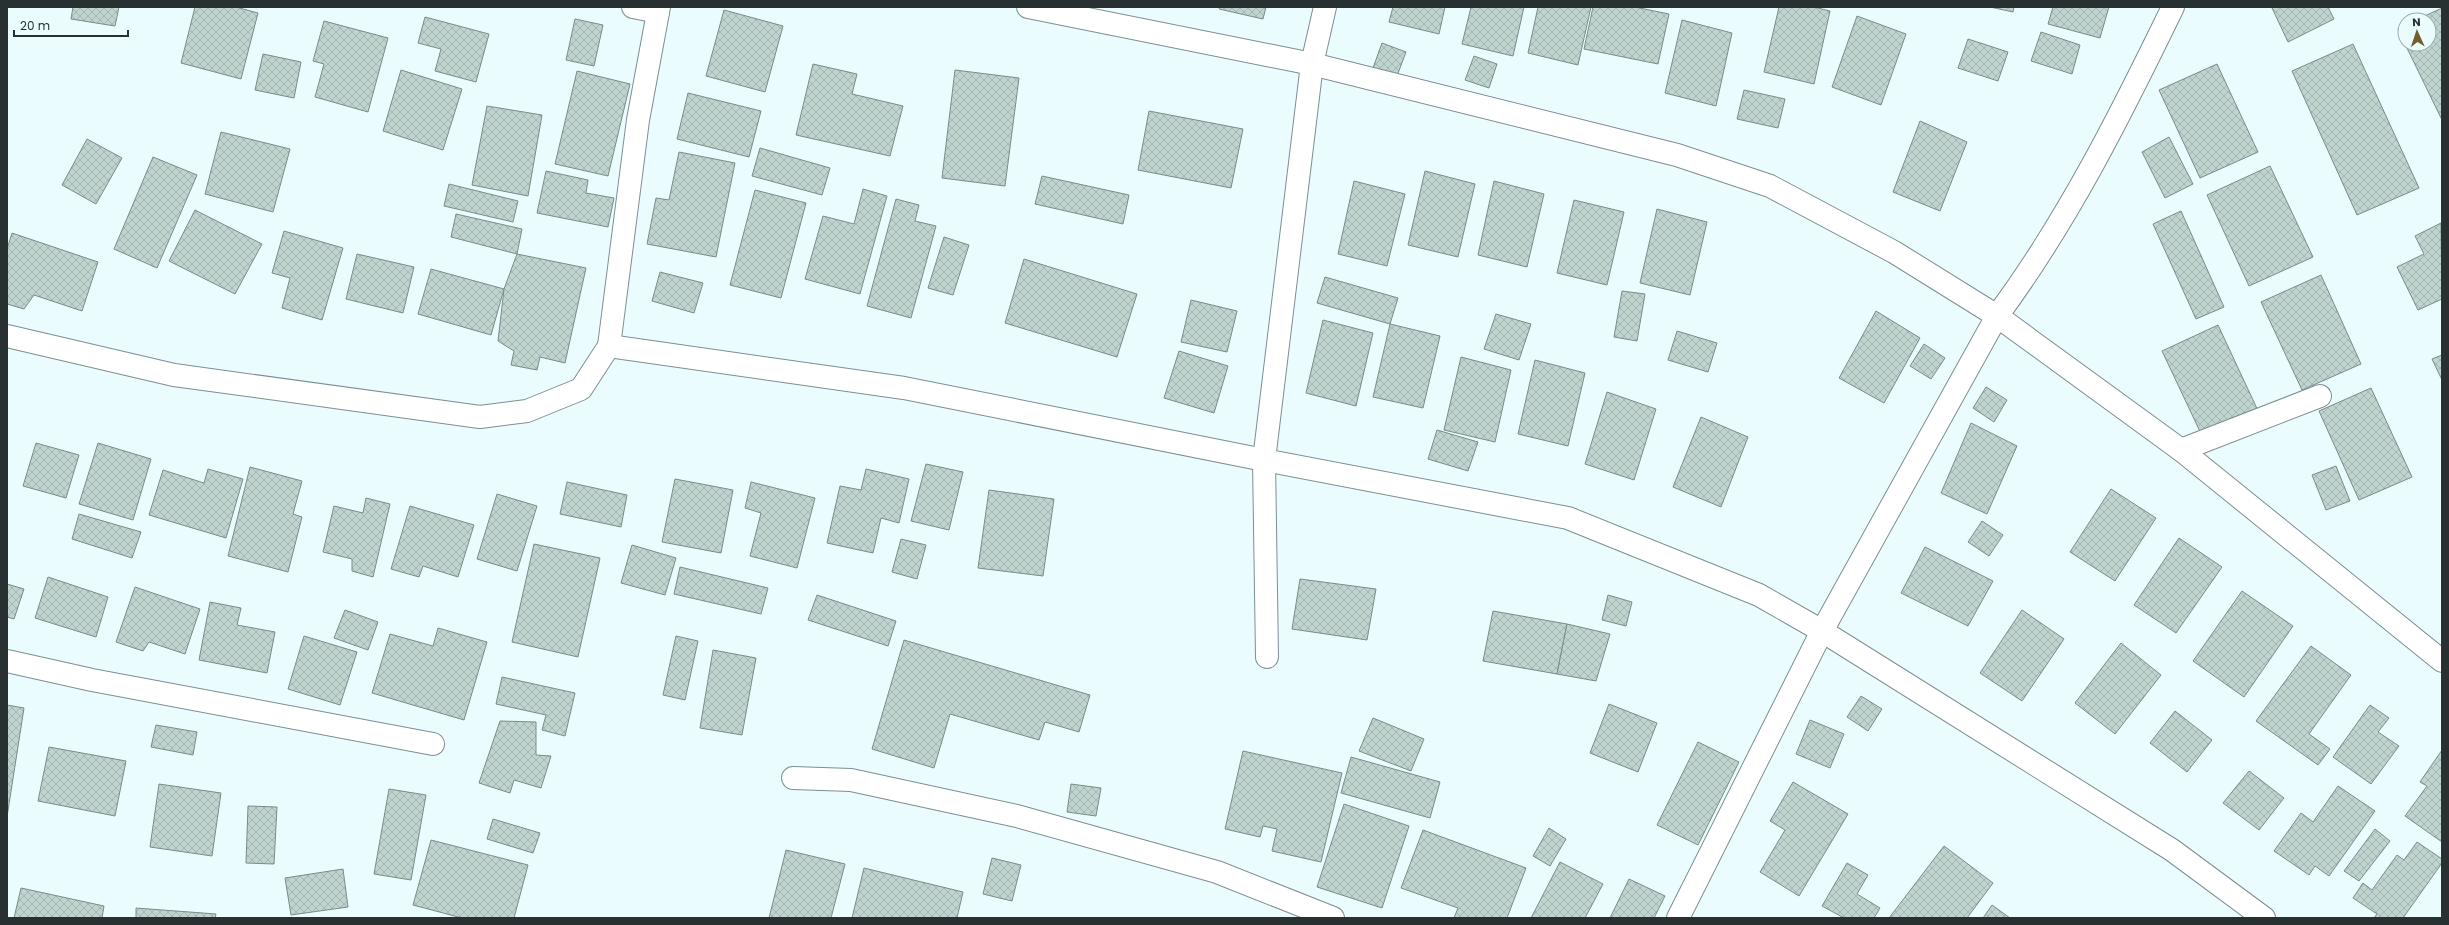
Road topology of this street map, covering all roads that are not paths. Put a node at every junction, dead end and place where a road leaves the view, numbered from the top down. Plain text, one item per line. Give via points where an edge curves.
1 (633, 7) edge
2 (1028, 7) edge
3 (1325, 7) edge
4 (2173, 7) edge
5 (659, 9) edge
6 (1312, 64) junction
7 (1997, 316) junction
8 (7, 336) edge
9 (609, 346) junction
10 (2320, 396) dead end
11 (2181, 450) junction
12 (1264, 460) junction
13 (1822, 631) junction
14 (1267, 657) dead end
15 (7, 661) edge
16 (2442, 662) edge
17 (432, 744) dead end
18 (793, 778) dead end
19 (1333, 918) edge
20 (1678, 918) edge
21 (2264, 918) edge

1 - 5 street
2 - 6 street
3 - 6 street
4 - 7 street via 2110,136 2028,274
5 - 9 street via 638,120
6 - 7 street via 1677,155 1770,186 1894,252
6 - 12 street
7 - 11 street
7 - 13 street
8 - 9 street via 174,375 480,417 527,411 581,389
9 - 12 street via 904,388
10 - 11 street
11 - 16 street
12 - 13 street via 1568,518 1759,595
12 - 14 street
13 - 20 street
13 - 21 street via 2172,850
15 - 17 street
18 - 19 street via 851,780 1017,816 1217,872

